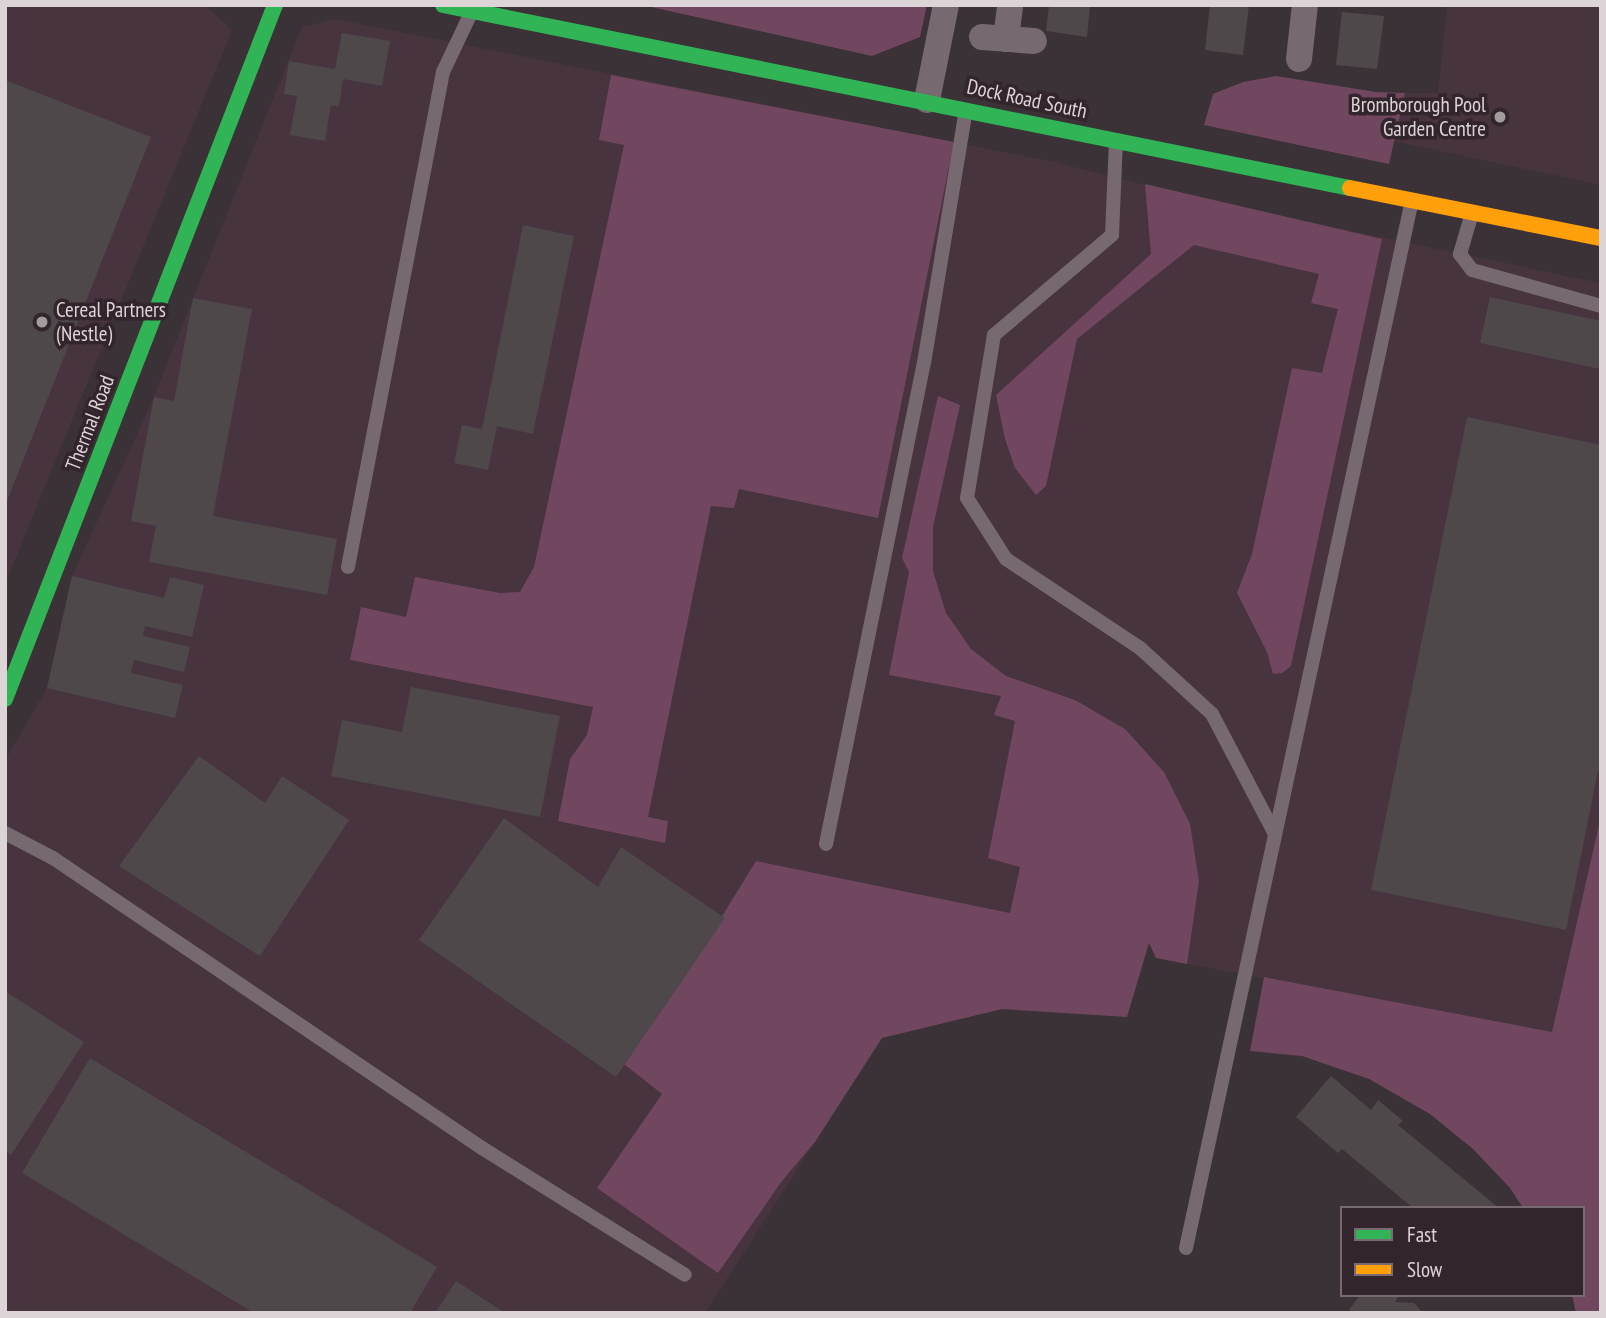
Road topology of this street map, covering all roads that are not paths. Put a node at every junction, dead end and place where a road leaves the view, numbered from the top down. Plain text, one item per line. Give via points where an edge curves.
1 (275, 5) edge
2 (443, 5) edge
3 (946, 5) edge
4 (1010, 5) edge
5 (1305, 5) edge
6 (472, 11) junction
7 (1034, 41) dead end
8 (1299, 59) dead end
9 (927, 100) junction
10 (967, 108) junction
11 (1116, 139) junction
12 (1412, 200) junction
13 (1472, 212) junction
14 (1601, 238) edge
15 (1601, 306) edge
16 (348, 567) dead end
17 (5, 699) edge
18 (5, 833) edge
19 (1275, 834) junction
20 (826, 844) dead end
21 (1186, 1248) dead end
22 (685, 1275) dead end

1 - 17 street, Thermal Road
2 - 6 street, Dock Road South
3 - 9 street
4 - 7 street via 994,38
5 - 8 street
6 - 9 street, Dock Road South
6 - 16 lane via 443,72
9 - 10 street, Dock Road South
10 - 11 street, Dock Road South
10 - 20 lane via 924,363
11 - 12 street, Dock Road South
11 - 19 lane via 1112,235 994,335 967,498 1006,559 1140,648 1212,714
12 - 13 street, Dock Road South
12 - 19 lane
13 - 14 street, Dock Road South
13 - 15 lane via 1460,254 1472,270
18 - 22 lane via 53,858 482,1148
19 - 21 lane

